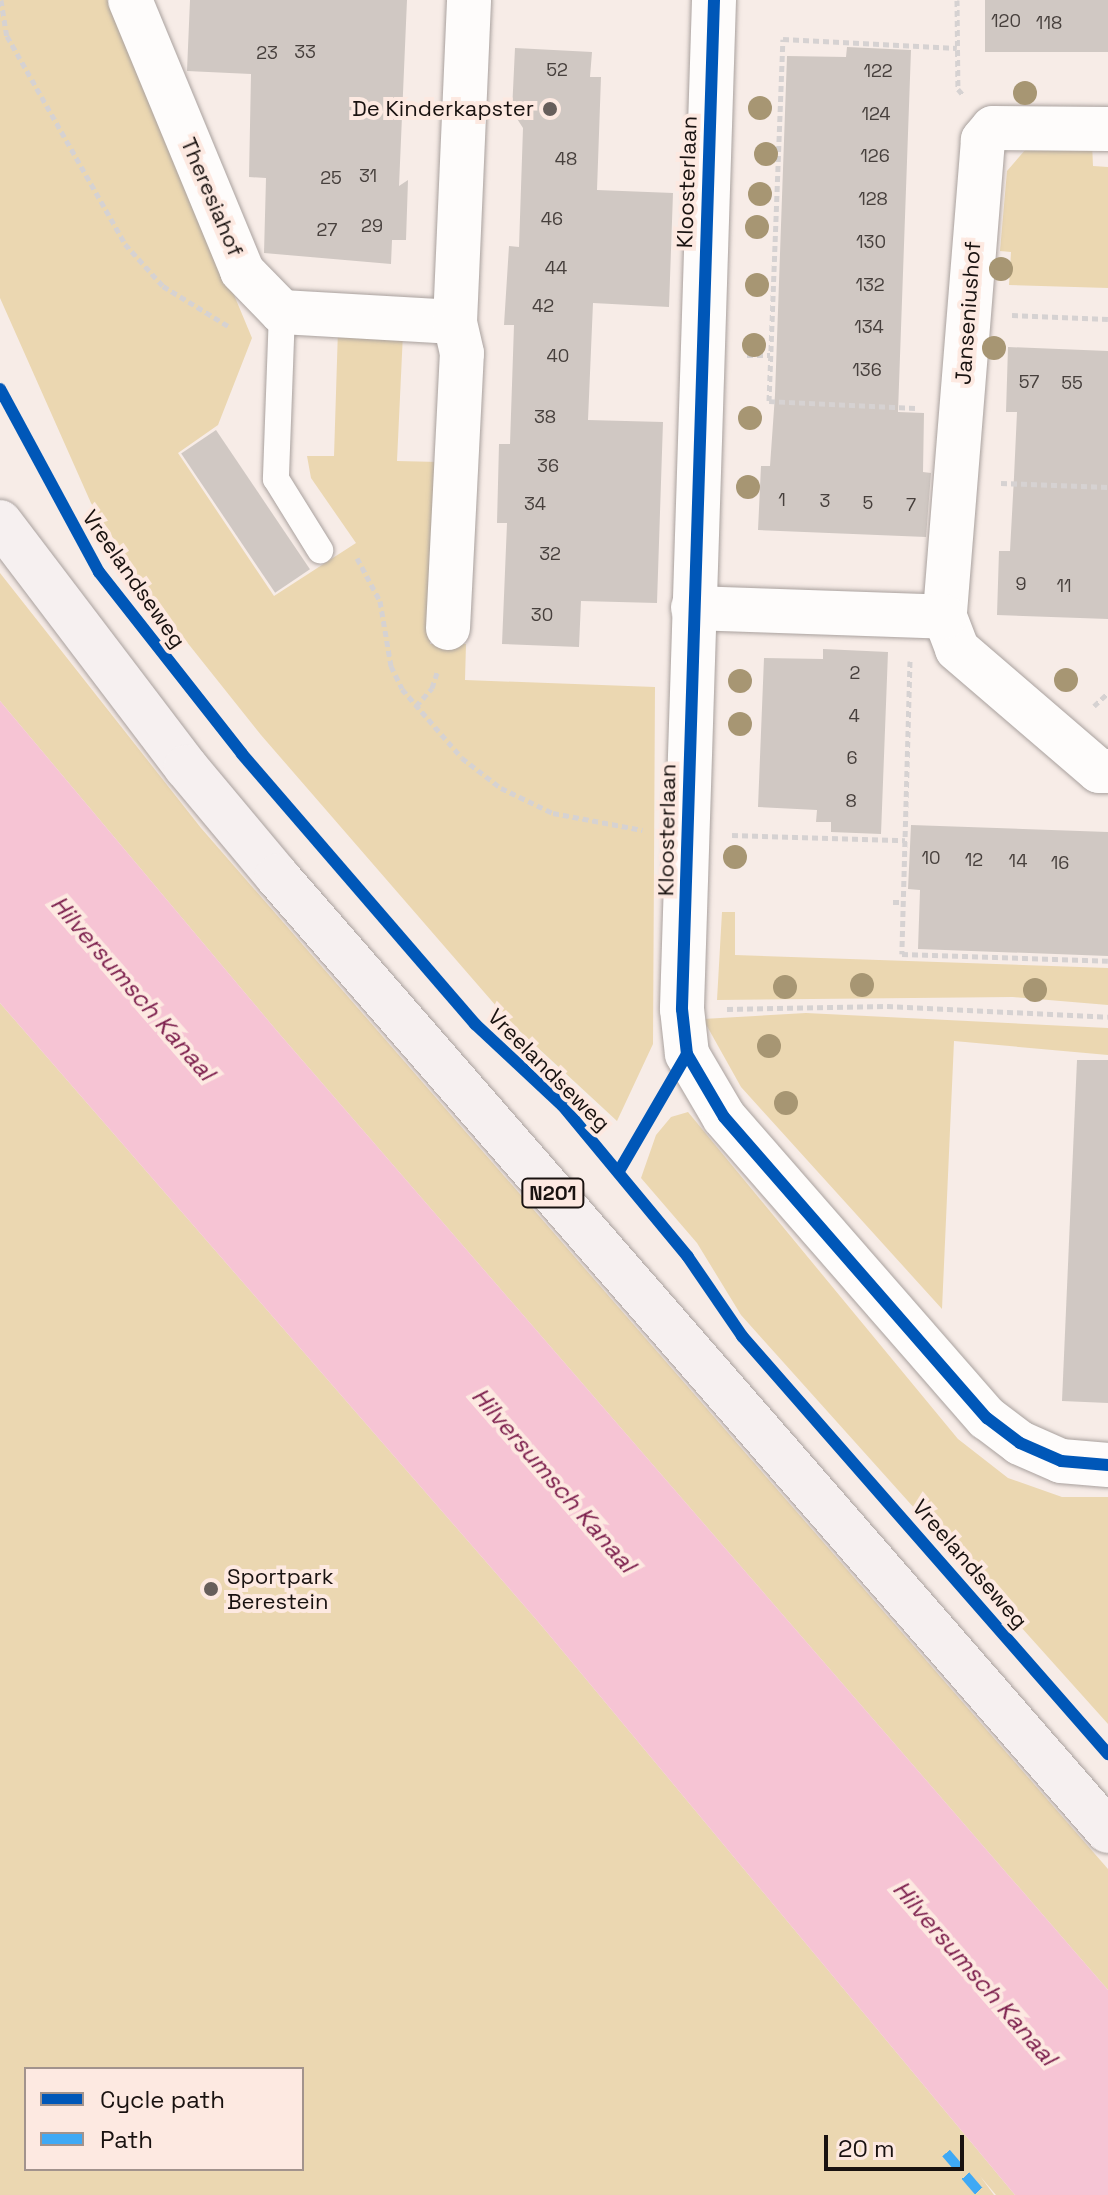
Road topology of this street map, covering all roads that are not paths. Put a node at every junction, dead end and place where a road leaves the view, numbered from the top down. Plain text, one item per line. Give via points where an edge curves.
1 (130, 0) edge
2 (469, 0) edge
3 (714, 0) edge
4 (1108, 129) edge
5 (455, 322) junction
6 (281, 325) junction
7 (0, 522) edge
8 (320, 550) dead end
9 (693, 608) junction
10 (928, 616) junction
11 (448, 628) dead end
12 (1108, 771) edge
13 (1108, 1465) edge
14 (1108, 1831) edge

1 - 6 street, Theresiahof via 242,271
2 - 5 street
3 - 9 street, Kloosterlaan
4 - 10 street, Janseniushof via 993,128 979,159 955,481
5 - 6 street
5 - 11 street via 462,353
6 - 8 lane via 276,479
7 - 14 main road, N201 via 266,864
9 - 10 street
9 - 13 street, Kloosterlaan via 682,1009 687,1054 724,1117 987,1418 1020,1443 1061,1461
10 - 12 street, Janseniushof via 957,649 1099,771

